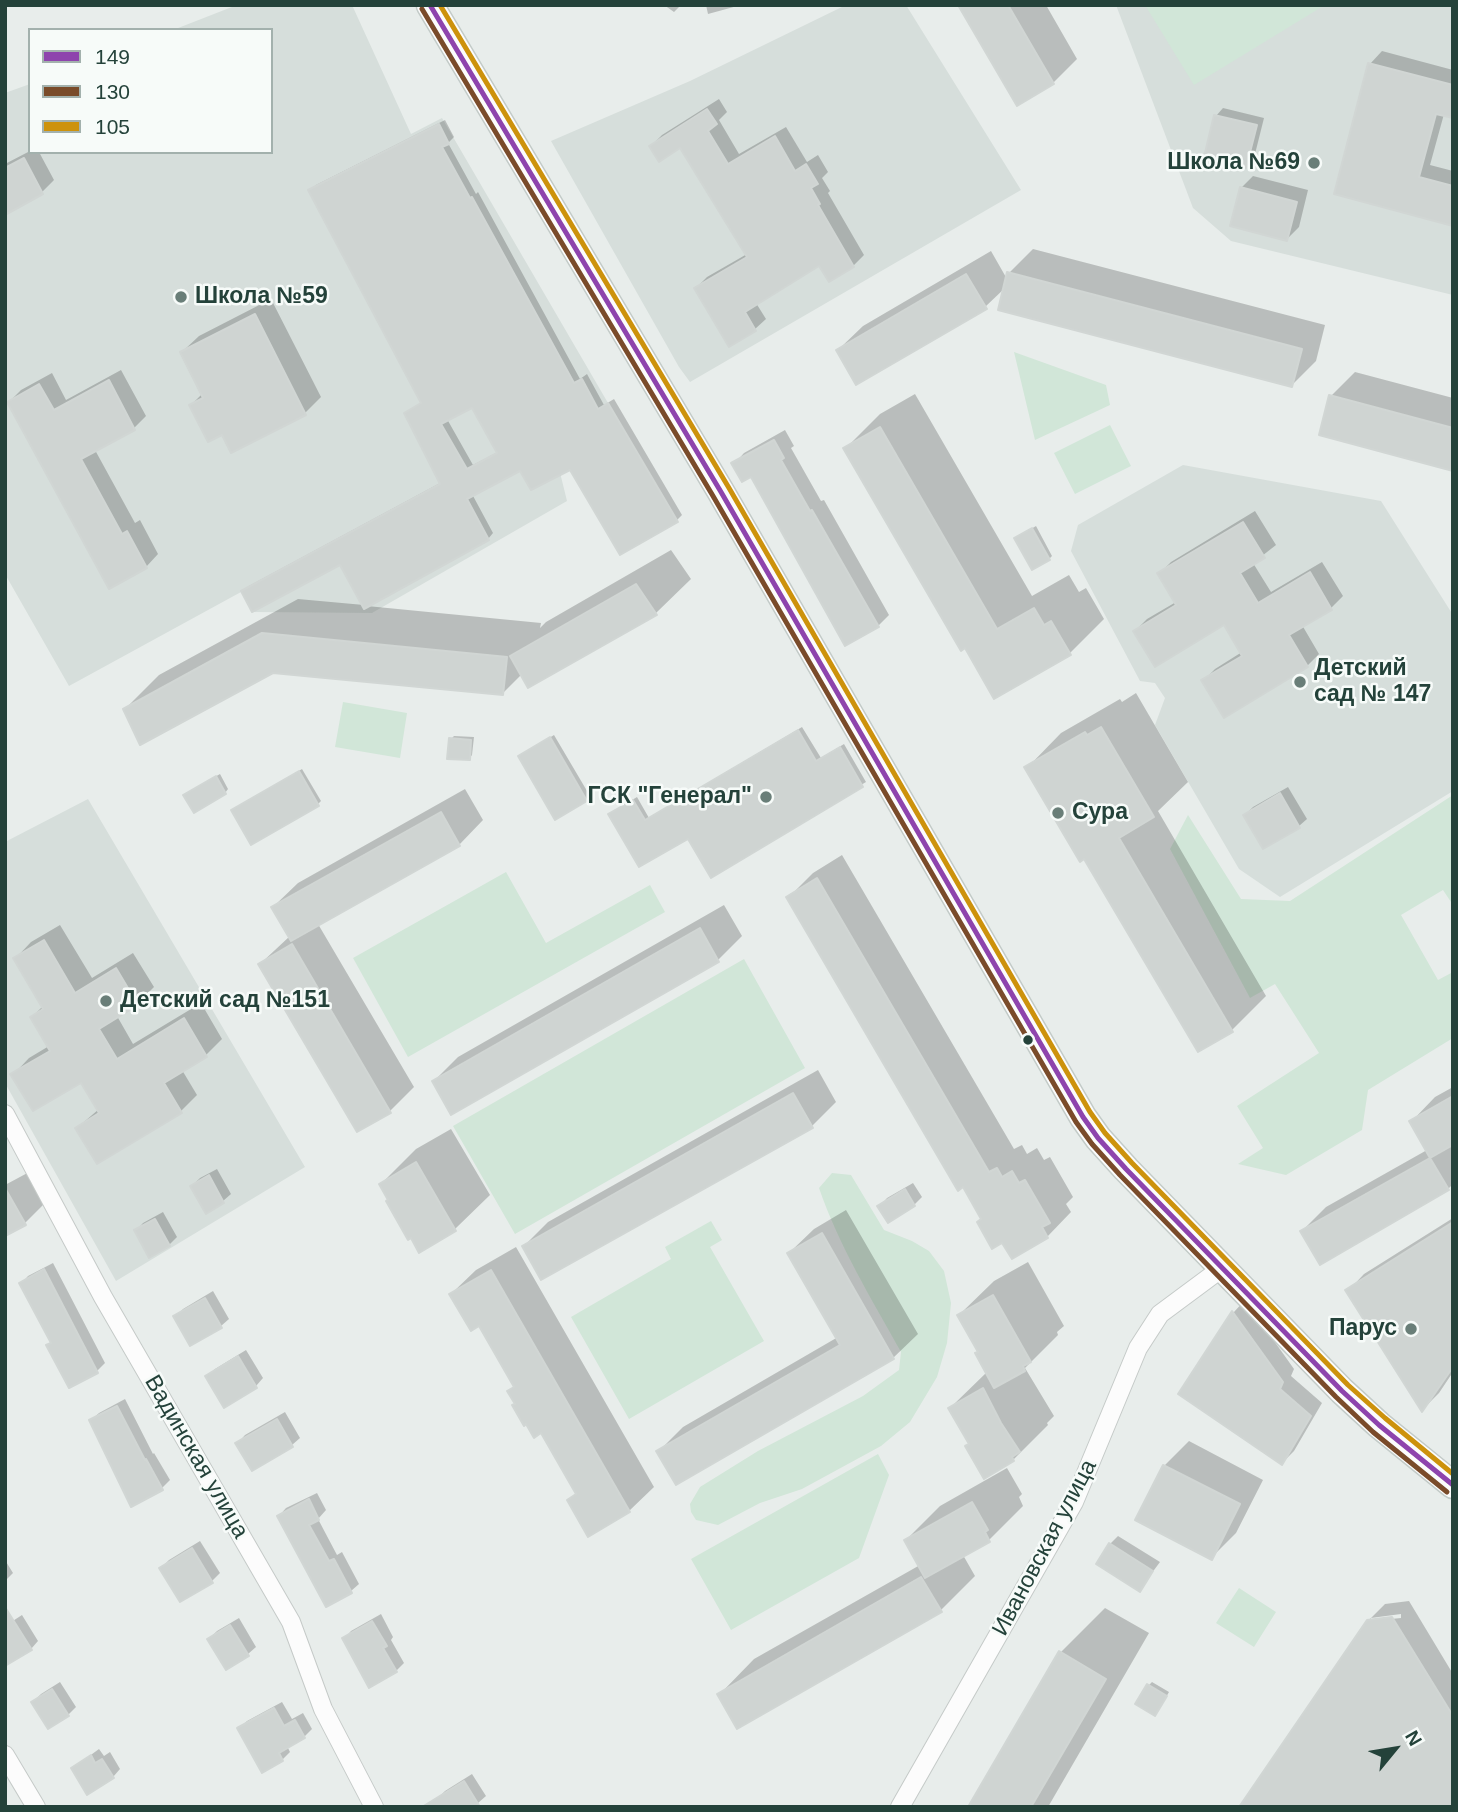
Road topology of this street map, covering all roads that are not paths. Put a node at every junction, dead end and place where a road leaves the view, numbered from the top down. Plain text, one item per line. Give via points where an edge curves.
1 (430, 5) edge
2 (5, 1114) edge
3 (1222, 1268) junction
4 (1453, 1485) edge
5 (5, 1755) edge
6 (36, 1807) edge
7 (374, 1807) edge
8 (901, 1807) edge

1 - 3 main road via 736,517 1083,1117 1126,1169
2 - 7 street, Вадинская улица via 103,1297 291,1622 323,1709
3 - 4 main road via 1342,1391
3 - 8 street, Ивановская улица via 1160,1314 1138,1348 1074,1502
5 - 6 street

